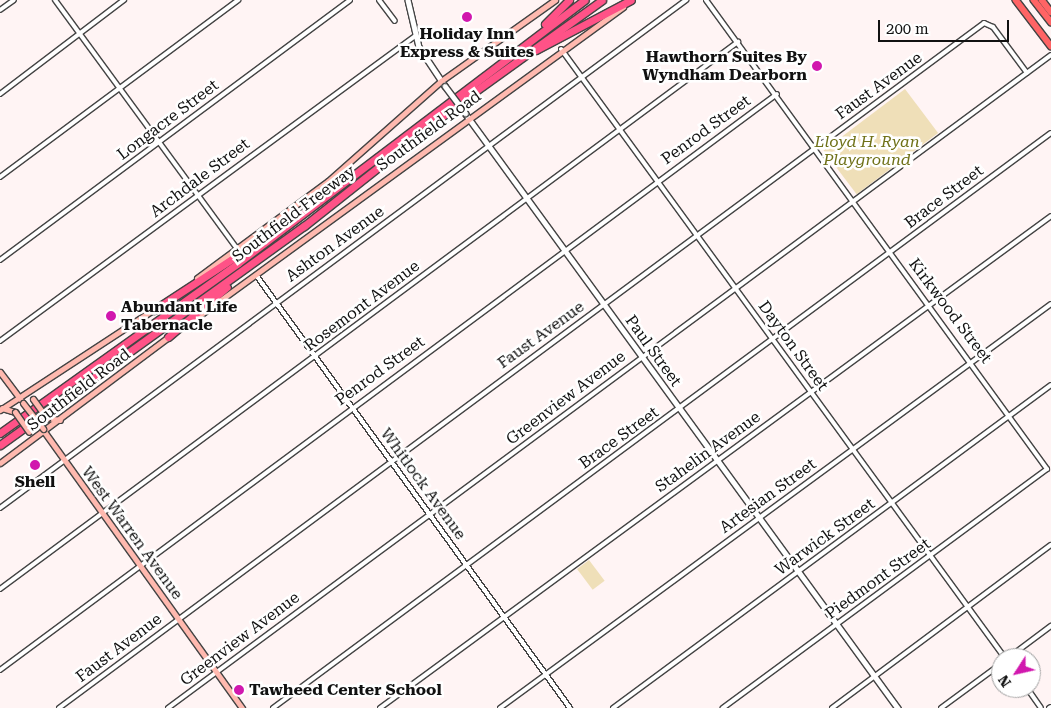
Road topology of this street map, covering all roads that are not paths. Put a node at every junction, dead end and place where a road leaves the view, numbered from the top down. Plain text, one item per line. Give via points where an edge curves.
1 (14, 0) edge
2 (54, 0) edge
3 (124, 0) edge
4 (238, 0) edge
5 (350, 0) edge
6 (379, 0) edge
7 (408, 0) edge
8 (556, 0) edge
9 (569, 0) edge
10 (584, 0) edge
11 (602, 0) edge
12 (632, 0) edge
13 (686, 0) edge
14 (706, 0) edge
15 (1016, 0) edge
16 (1034, 0) edge
17 (1042, 0) edge
18 (1049, 9) edge
19 (0, 10) edge
20 (395, 21) dead end
21 (1051, 22) edge
22 (539, 31) junction
23 (79, 34) junction
24 (415, 36) junction
25 (738, 42) junction
26 (1051, 46) edge
27 (561, 49) junction
28 (527, 54) junction
29 (1051, 55) edge
30 (1027, 73) junction
31 (581, 77) junction
32 (443, 84) junction
33 (119, 88) junction
34 (0, 94) edge
35 (777, 94) junction
36 (466, 115) junction
37 (620, 129) junction
38 (1051, 134) edge
39 (159, 142) junction
40 (489, 146) junction
41 (816, 147) junction
42 (0, 177) edge
43 (658, 181) junction
44 (198, 195) junction
45 (526, 198) junction
46 (855, 200) junction
47 (1051, 216) edge
48 (290, 224) junction
49 (697, 236) junction
50 (279, 244) junction
51 (237, 249) junction
52 (565, 251) junction
53 (892, 251) junction
54 (0, 260) edge
55 (256, 275) junction
56 (736, 288) junction
57 (276, 303) junction
58 (604, 304) junction
59 (929, 304) junction
60 (1051, 304) edge
61 (154, 310) junction
62 (168, 338) junction
63 (773, 340) junction
64 (0, 341) edge
65 (315, 356) junction
66 (642, 357) junction
67 (972, 362) junction
68 (0, 372) edge
69 (36, 384) junction
70 (1051, 385) edge
71 (810, 391) junction
72 (18, 397) junction
73 (352, 408) junction
74 (679, 408) junction
75 (1, 410) edge
76 (1011, 415) junction
77 (64, 419) junction
78 (44, 431) junction
79 (0, 433) edge
80 (0, 445) edge
81 (22, 448) junction
82 (853, 450) junction
83 (64, 460) junction
84 (717, 460) junction
85 (391, 462) junction
86 (0, 463) edge
87 (1047, 469) joint
88 (892, 503) junction
89 (0, 508) edge
90 (102, 512) junction
91 (430, 515) junction
92 (759, 518) junction
93 (1051, 545) edge
94 (930, 556) junction
95 (140, 565) junction
96 (466, 565) junction
97 (798, 571) junction
98 (0, 589) edge
99 (968, 607) junction
100 (503, 617) junction
101 (178, 619) junction
102 (837, 624) junction
103 (1051, 626) edge
104 (999, 648) edge
105 (1021, 648) edge
106 (0, 670) edge
107 (991, 671) edge
108 (216, 672) junction
109 (546, 675) junction
110 (875, 676) junction
111 (59, 708) edge
112 (168, 708) edge
113 (242, 708) edge
114 (274, 708) edge
115 (380, 708) edge
116 (500, 708) edge
117 (570, 708) edge
118 (613, 708) edge
119 (723, 708) edge
120 (832, 708) edge
121 (898, 708) edge
122 (941, 708) edge

1 - 19 street
2 - 23 street
3 - 23 street
4 - 33 street
5 - 39 street, Longacre Street
6 - 20 street
7 - 24 street, Paul Street
8 - 32 main road, Southfield Road
9 - 22 highway
10 - 22 highway, Southfield Freeway
11 - 28 highway, Southfield Freeway
12 - 27 main road, Southfield Road
12 - 28 highway
13 - 31 street, Ashton Avenue
14 - 25 street, Kirkwood Street
15 - 26 main road
16 - 21 main road
17 - 18 main road
22 - 48 highway, Southfield Freeway
23 - 33 street
23 - 34 street
24 - 32 street, Paul Street
24 - 44 street, Archdale Street
25 - 35 street, Kirkwood Street
25 - 37 street, Rosemont Avenue
27 - 31 street, Dayton Street
27 - 36 main road, Southfield Road
28 - 50 highway, Southfield Freeway
29 - 30 street, Greenview Avenue
30 - 41 street, Faust Avenue via 993,27 984,24
30 - 46 street, Greenview Avenue
31 - 37 street, Dayton Street
31 - 40 street, Ashton Avenue
32 - 36 street, Paul Street, bridge
32 - 51 main road, Southfield Road via 328,181
33 - 39 street
33 - 42 street
35 - 41 street, Kirkwood Street
35 - 43 street, Penrod Street
36 - 40 street, Paul Street
36 - 55 main road, Southfield Road
37 - 43 street, Dayton Street
37 - 45 street, Rosemont Avenue
38 - 53 street, Brace Street
39 - 44 street
39 - 54 street, Longacre Street
40 - 45 street, Paul Street
40 - 57 street, Ashton Avenue
41 - 46 street, Kirkwood Street
41 - 49 street, Faust Avenue
43 - 49 street, Dayton Street
43 - 52 street, Penrod Street
44 - 51 street
44 - 64 street, Archdale Street
45 - 52 street, Paul Street
45 - 65 street, Rosemont Avenue
46 - 53 street, Kirkwood Street
46 - 56 street, Greenview Avenue
47 - 59 street, Stahelin Avenue
48 - 61 highway
48 - 79 highway, Southfield Freeway
49 - 56 street, Dayton Street
49 - 58 street, Faust Avenue
50 - 62 highway
50 - 80 highway, Southfield Freeway
51 - 61 main road, Southfield Road
52 - 58 street, Paul Street
52 - 73 street, Penrod Street
53 - 59 street, Kirkwood Street
53 - 63 street, Brace Street
55 - 57 street, Whitlock Avenue
55 - 62 main road, Southfield Road
56 - 63 street, Dayton Street
56 - 66 street, Greenview Avenue
57 - 65 street, Whitlock Avenue
57 - 83 street, Ashton Avenue
58 - 66 street, Paul Street
58 - 85 street, Faust Avenue
59 - 67 street, Kirkwood Street
59 - 71 street, Stahelin Avenue
60 - 67 street, Artesian Street
61 - 69 main road, Southfield Road
62 - 77 main road, Southfield Road
63 - 71 street, Dayton Street
63 - 74 street, Brace Street
65 - 73 street, Whitlock Avenue
65 - 90 street, Rosemont Avenue
66 - 74 street, Paul Street
66 - 91 street, Greenview Avenue
67 - 76 street, Kirkwood Street
67 - 82 street, Artesian Street
68 - 72 main road, West Warren Avenue
69 - 72 main road, Southfield Road
69 - 77 main road, bridge via 33,399 47,418
70 - 76 street, Warwick Street
71 - 82 street, Dayton Street
71 - 84 street, Stahelin Avenue
72 - 75 main road, Southfield Road
72 - 78 main road, West Warren Avenue, bridge
73 - 85 street, Whitlock Avenue
73 - 95 street, Penrod Street
74 - 84 street, Paul Street
74 - 96 street, Brace Street
75 - 81 main road, bridge via 15,412 29,432
76 - 87 street, Kirkwood Street
76 - 88 street, Warwick Street
77 - 78 main road, Southfield Road
78 - 81 main road, Southfield Road
78 - 83 main road, West Warren Avenue
81 - 86 main road, Southfield Road
82 - 88 street, Dayton Street
82 - 92 street, Artesian Street
83 - 89 street, Ashton Avenue
83 - 90 main road, West Warren Avenue
84 - 92 street, Paul Street
84 - 100 street, Stahelin Avenue
85 - 91 street, Whitlock Avenue
85 - 101 street, Faust Avenue
87 - 94 street, Piedmont Street
88 - 94 street, Dayton Street
88 - 97 street, Warwick Street
90 - 95 main road, West Warren Avenue
90 - 98 street, Rosemont Avenue
91 - 96 street, Whitlock Avenue
91 - 108 street, Greenview Avenue
92 - 97 street, Paul Street
92 - 109 street, Artesian Street
93 - 99 street
94 - 99 street, Dayton Street
94 - 102 street, Piedmont Street
95 - 101 main road, West Warren Avenue
95 - 106 street, Penrod Street
96 - 100 street, Whitlock Avenue
96 - 114 street, Brace Street
97 - 102 street, Paul Street
97 - 118 street, Warwick Street
99 - 104 street, Dayton Street
99 - 110 street
100 - 109 street, Whitlock Avenue
100 - 115 street, Stahelin Avenue
101 - 108 main road, West Warren Avenue
101 - 111 street, Faust Avenue
102 - 110 street, Paul Street
102 - 119 street, Piedmont Street
103 - 105 street
107 - 122 street
108 - 112 street, Greenview Avenue
108 - 113 main road, West Warren Avenue
109 - 116 street, Artesian Street
109 - 117 street, Whitlock Avenue
110 - 120 street
110 - 121 street, Paul Street

